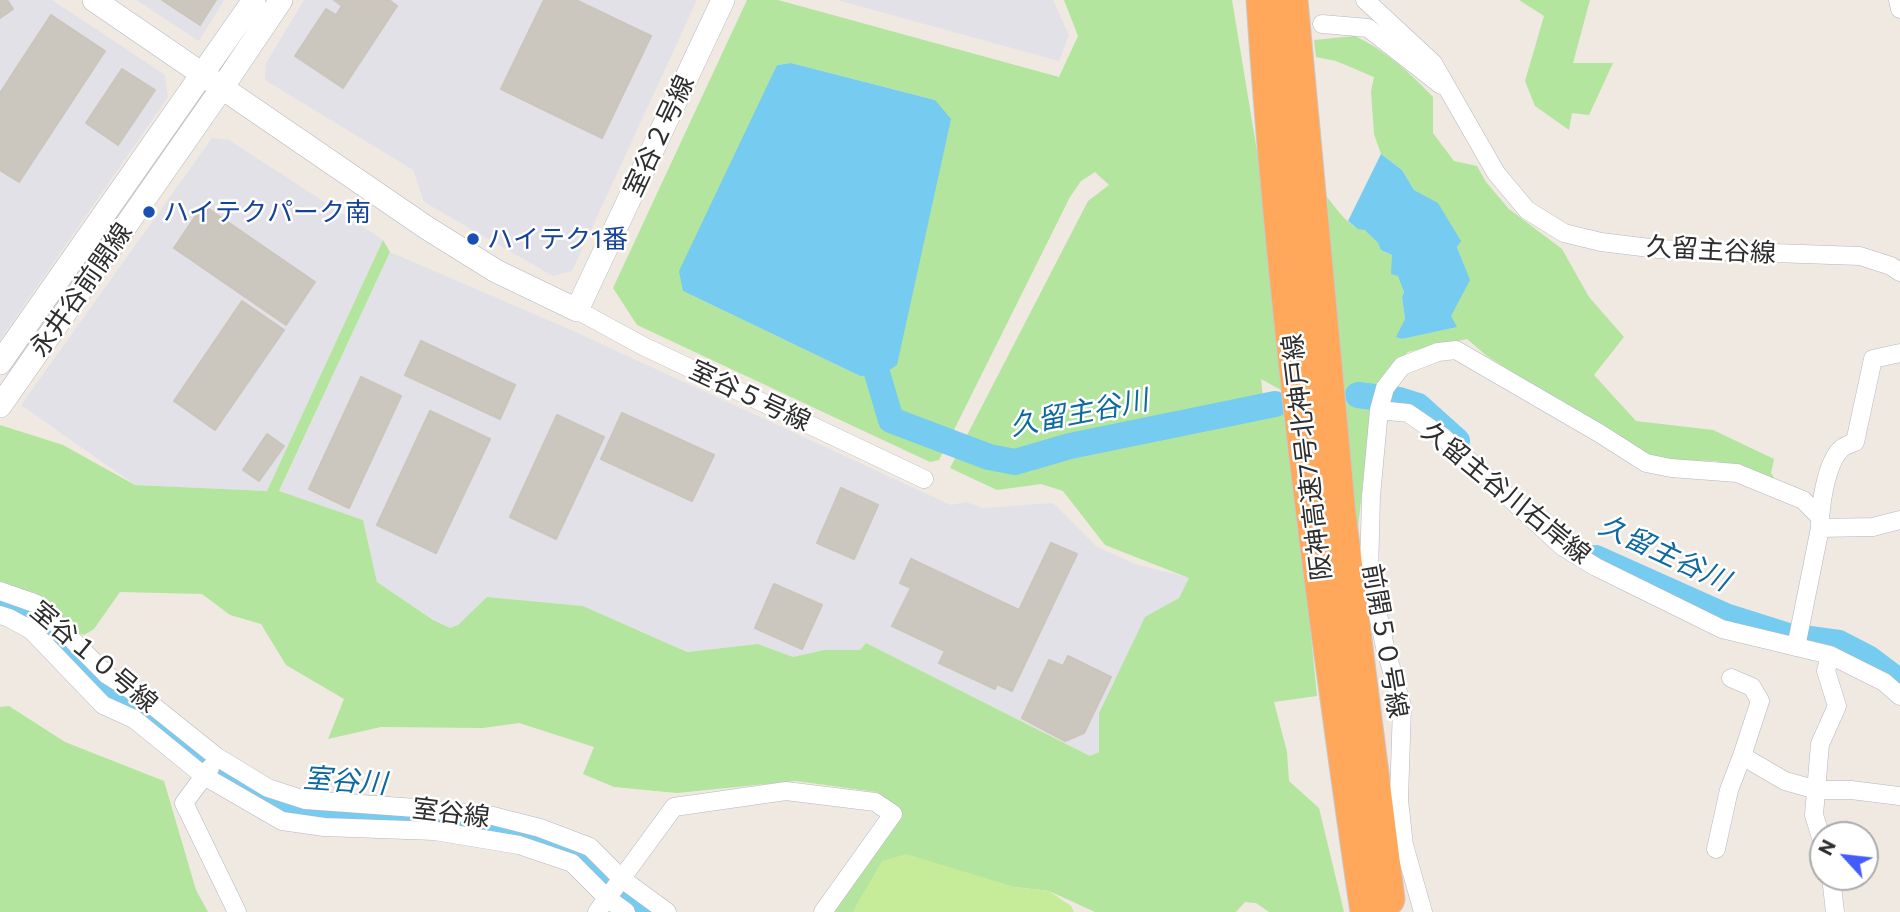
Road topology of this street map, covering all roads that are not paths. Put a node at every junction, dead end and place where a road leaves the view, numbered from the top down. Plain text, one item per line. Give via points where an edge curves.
1 (94, 0) edge
2 (254, 0) edge
3 (281, 0) edge
4 (723, 0) edge
5 (1244, 0) edge
6 (1263, 0) edge
7 (1291, 0) edge
8 (1300, 0) edge
9 (1365, 0) edge
10 (1898, 0) edge
11 (1900, 9) edge
12 (1322, 24) dead end
13 (1297, 61) junction
14 (203, 74) junction
15 (222, 88) junction
16 (1450, 92) junction
17 (1272, 131) junction
18 (1900, 272) edge
19 (577, 310) junction
20 (1900, 353) edge
21 (0, 363) edge
22 (1381, 401) junction
23 (0, 406) edge
24 (924, 479) dead end
25 (1900, 520) edge
26 (1820, 523) junction
27 (0, 591) edge
28 (0, 615) edge
29 (1797, 639) junction
30 (1830, 655) junction
31 (1731, 678) dead end
32 (1900, 696) edge
33 (1742, 756) junction
34 (217, 757) junction
35 (204, 776) junction
36 (1817, 790) junction
37 (1900, 796) edge
38 (1816, 821) edge
39 (1716, 849) dead end
40 (622, 878) junction
41 (1833, 891) edge
42 (602, 905) edge
43 (237, 912) edge
44 (626, 912) edge
45 (667, 912) edge
46 (823, 912) edge
47 (1367, 912) edge
48 (1390, 912) edge
49 (1423, 912) edge
50 (1835, 912) edge

1 - 14 street
2 - 14 street, 永井谷前開線
3 - 15 street, 永井谷前開線
4 - 19 street, 室谷２号線
5 - 17 highway
6 - 17 highway, 阪神高速7号北神戸線
7 - 13 highway, 阪神高速7号北神戸線
8 - 13 highway
9 - 16 street, 久留主谷線 via 1433,63
10 - 11 street
12 - 16 street via 1368,29
13 - 48 highway, 阪神高速7号北神戸線 via 1339,514
14 - 15 street
14 - 21 street, 永井谷前開線
15 - 19 street via 427,228 496,271
15 - 23 street, 永井谷前開線
16 - 18 street, 久留主谷線 via 1496,173 1527,210 1564,233 1658,249 1860,256
17 - 47 highway, 阪神高速7号北神戸線 via 1310,500
19 - 24 street, 室谷５号線
20 - 26 street via 1873,359 1855,442 1841,448 1835,458
22 - 26 street via 1402,366 1455,350 1646,463 1737,473 1802,500
22 - 29 street, 久留主谷川右岸線 via 1443,437 1563,547 1596,567 1722,629
22 - 49 street, 前開５０号線 via 1370,496 1369,573 1402,706 1399,800 1404,845
25 - 26 street via 1872,527
26 - 29 street
27 - 34 street, 室谷１０号線 via 37,604 107,675
28 - 35 street via 31,630 103,705 134,719
29 - 30 street, 久留主谷川右岸線
30 - 32 street, 久留主谷川右岸線 via 1884,682
30 - 36 street via 1826,671 1837,706 1820,744
31 - 33 street via 1752,687 1760,701
33 - 36 street via 1785,781
33 - 39 street
34 - 35 street
34 - 40 street, 室谷線 via 268,788 305,800 493,816 540,828 590,847
35 - 42 street via 282,821 435,831 519,845 572,863
35 - 43 street via 184,803
36 - 37 street
36 - 38 street
40 - 42 street
40 - 45 street, 室谷線
40 - 46 street via 674,807 786,791 875,802 893,814
41 - 50 street
42 - 44 street

